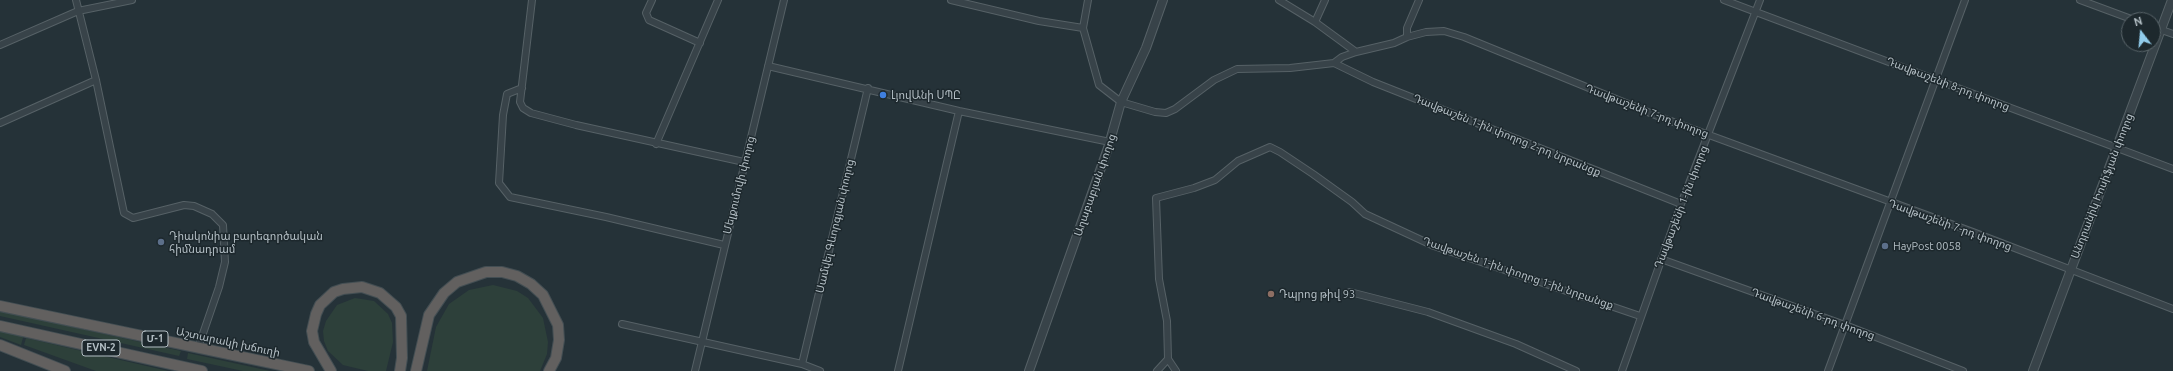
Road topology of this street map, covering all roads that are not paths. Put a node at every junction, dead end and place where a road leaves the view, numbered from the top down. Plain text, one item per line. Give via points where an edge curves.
1 (76, 0) edge
2 (132, 0) edge
3 (532, 0) edge
4 (652, 0) edge
5 (718, 0) edge
6 (784, 0) edge
7 (951, 0) edge
8 (1088, 0) edge
9 (1163, 0) edge
10 (1279, 0) edge
11 (1325, 0) edge
12 (1419, 0) edge
13 (1724, 0) edge
14 (1760, 0) edge
15 (1965, 0) edge
16 (2080, 0) edge
17 (2172, 0) edge
18 (78, 11) junction
19 (1756, 11) junction
20 (2121, 15) edge
21 (2161, 21) edge
22 (1315, 22) junction
23 (1083, 28) junction
24 (2161, 30) edge
25 (2173, 34) edge
26 (1407, 37) junction
27 (700, 43) junction
28 (0, 45) edge
29 (1356, 52) junction
30 (2149, 52) edge
31 (1334, 63) junction
32 (768, 66) junction
33 (96, 80) junction
34 (1936, 80) junction
35 (522, 88) junction
36 (868, 88) junction
37 (1122, 102) junction
38 (959, 111) junction
39 (0, 123) edge
40 (1709, 134) junction
41 (1110, 142) junction
42 (656, 144) junction
43 (2116, 147) junction
44 (744, 162) junction
45 (2173, 169) edge
46 (1891, 203) junction
47 (1681, 204) junction
48 (724, 245) junction
49 (1662, 259) junction
50 (2070, 270) junction
51 (1350, 292) dead end
52 (0, 306) edge
53 (2173, 309) edge
54 (1640, 316) junction
55 (622, 324) dead end
56 (1845, 325) junction
57 (0, 326) edge
58 (702, 342) junction
59 (0, 345) edge
60 (198, 348) junction
61 (1168, 359) junction
62 (802, 364) junction
63 (65, 371) edge
64 (202, 371) edge
65 (310, 371) edge
66 (331, 371) edge
67 (400, 371) edge
68 (416, 371) edge
69 (549, 371) edge
70 (695, 371) edge
71 (820, 371) edge
72 (898, 371) edge
73 (1029, 371) edge
74 (1157, 371) edge
75 (1176, 371) edge
76 (1576, 371) edge
77 (1622, 371) edge
78 (1828, 371) edge
79 (1963, 371) edge
80 (2032, 371) edge

1 - 18 street
2 - 18 street
3 - 35 street
4 - 27 street via 646,13 649,20
5 - 27 street
6 - 32 street, Մելքումովի փողոց
7 - 23 street via 1039,21
8 - 23 street
9 - 37 street, Աղաբաբյան փողոց via 1146,48
10 - 22 street
11 - 22 street
12 - 26 street via 1407,28
13 - 19 street, Դավթաշենի 8-րդ փողոց
14 - 19 street, Դավթաշենի 1-ին փողոց
15 - 34 street
16 - 20 street
17 - 21 street, Անդրանիկ Իոսիֆյան փողոց
18 - 28 street
18 - 33 street
19 - 34 street, Դավթաշենի 8-րդ փողոց
19 - 40 street, Դավթաշենի 1-ին փողոց
22 - 29 street
23 - 37 street, Դավթաշենի 7-րդ փողոց via 1098,85
24 - 25 street
26 - 29 street, Դավթաշենի 7-րդ փողոց via 1394,43
26 - 40 street, Դավթաշենի 7-րդ փողոց via 1444,31 1464,37 1565,80
27 - 42 street
29 - 31 street, Դավթաշենի 7-րդ փողոց
30 - 43 street, Անդրանիկ Իոսիֆյան փողոց
31 - 37 street, Դավթաշենի 7-րդ փողոց via 1290,68 1237,69 1214,80 1166,113
31 - 47 street, Դավթաշեն 1-ին փողոց 2-րդ նրբանցք via 1374,82
32 - 36 street
32 - 44 street, Մելքումովի փողոց
33 - 39 street
33 - 60 street via 125,215 133,218 184,205 194,206 212,214 223,225 225,262
34 - 43 street, Դավթաշենի 8-րդ փողոց
34 - 46 street
35 - 42 street via 520,102 523,108 531,113
35 - 48 street via 506,94 503,115 499,183 510,197
36 - 38 street
36 - 62 street, Սամվել Գևորգյան փողոց
37 - 41 street, Աղաբաբյան փողոց
38 - 41 street
38 - 72 street
40 - 46 street, Դավթաշենի 7-րդ փողոց
40 - 47 street, Դավթաշենի 1-ին փողոց
41 - 73 street, Աղաբաբյան փողոց
42 - 44 street
43 - 45 street, Դավթաշենի 8-րդ փողոց
43 - 50 street, Անդրանիկ Իոսիֆյան փողոց
44 - 48 street, Մելքումովի փողոց
46 - 50 street, Դավթաշենի 7-րդ փողոց
46 - 56 street
47 - 49 street, Դավթաշենի 1-ին փողոց
48 - 58 street, Մելքումովի փողոց
49 - 54 street, Դավթաշենի 1-ին փողոց
49 - 56 street, Դավթաշենի 6-րդ փողոց
50 - 53 street, Դավթաշենի 7-րդ փողոց
50 - 80 street, Անդրանիկ Իոսիֆյան փողոց
51 - 76 street via 1428,312 1516,344
52 - 60 highway, Աշտարակի խճուղի / Մ-1
54 - 61 street, Դավթաշեն 1-ին փողոց 1-ին նրբանցք via 1434,246 1365,214 1339,193 1270,147 1238,160 1215,180 1156,198 1159,279 1167,321
54 - 77 street, Դավթաշենի 1-ին փողոց
55 - 58 street
56 - 78 street
56 - 79 street, Դավթաշենի 6-րդ փողոց
57 - 64 highway, EVN-2
58 - 62 street
58 - 70 street, Մելքումովի փողոց
59 - 63 highway
60 - 65 highway, Աշտարակի խճուղի / Մ-1
61 - 74 street
61 - 75 street
62 - 71 street
66 - 67 highway via 314,342 313,320 326,298 343,288 357,287 380,293 390,300 399,312 402,328
68 - 69 highway via 429,315 444,293 457,282 486,272 502,272 517,276 543,295 558,325 556,358

